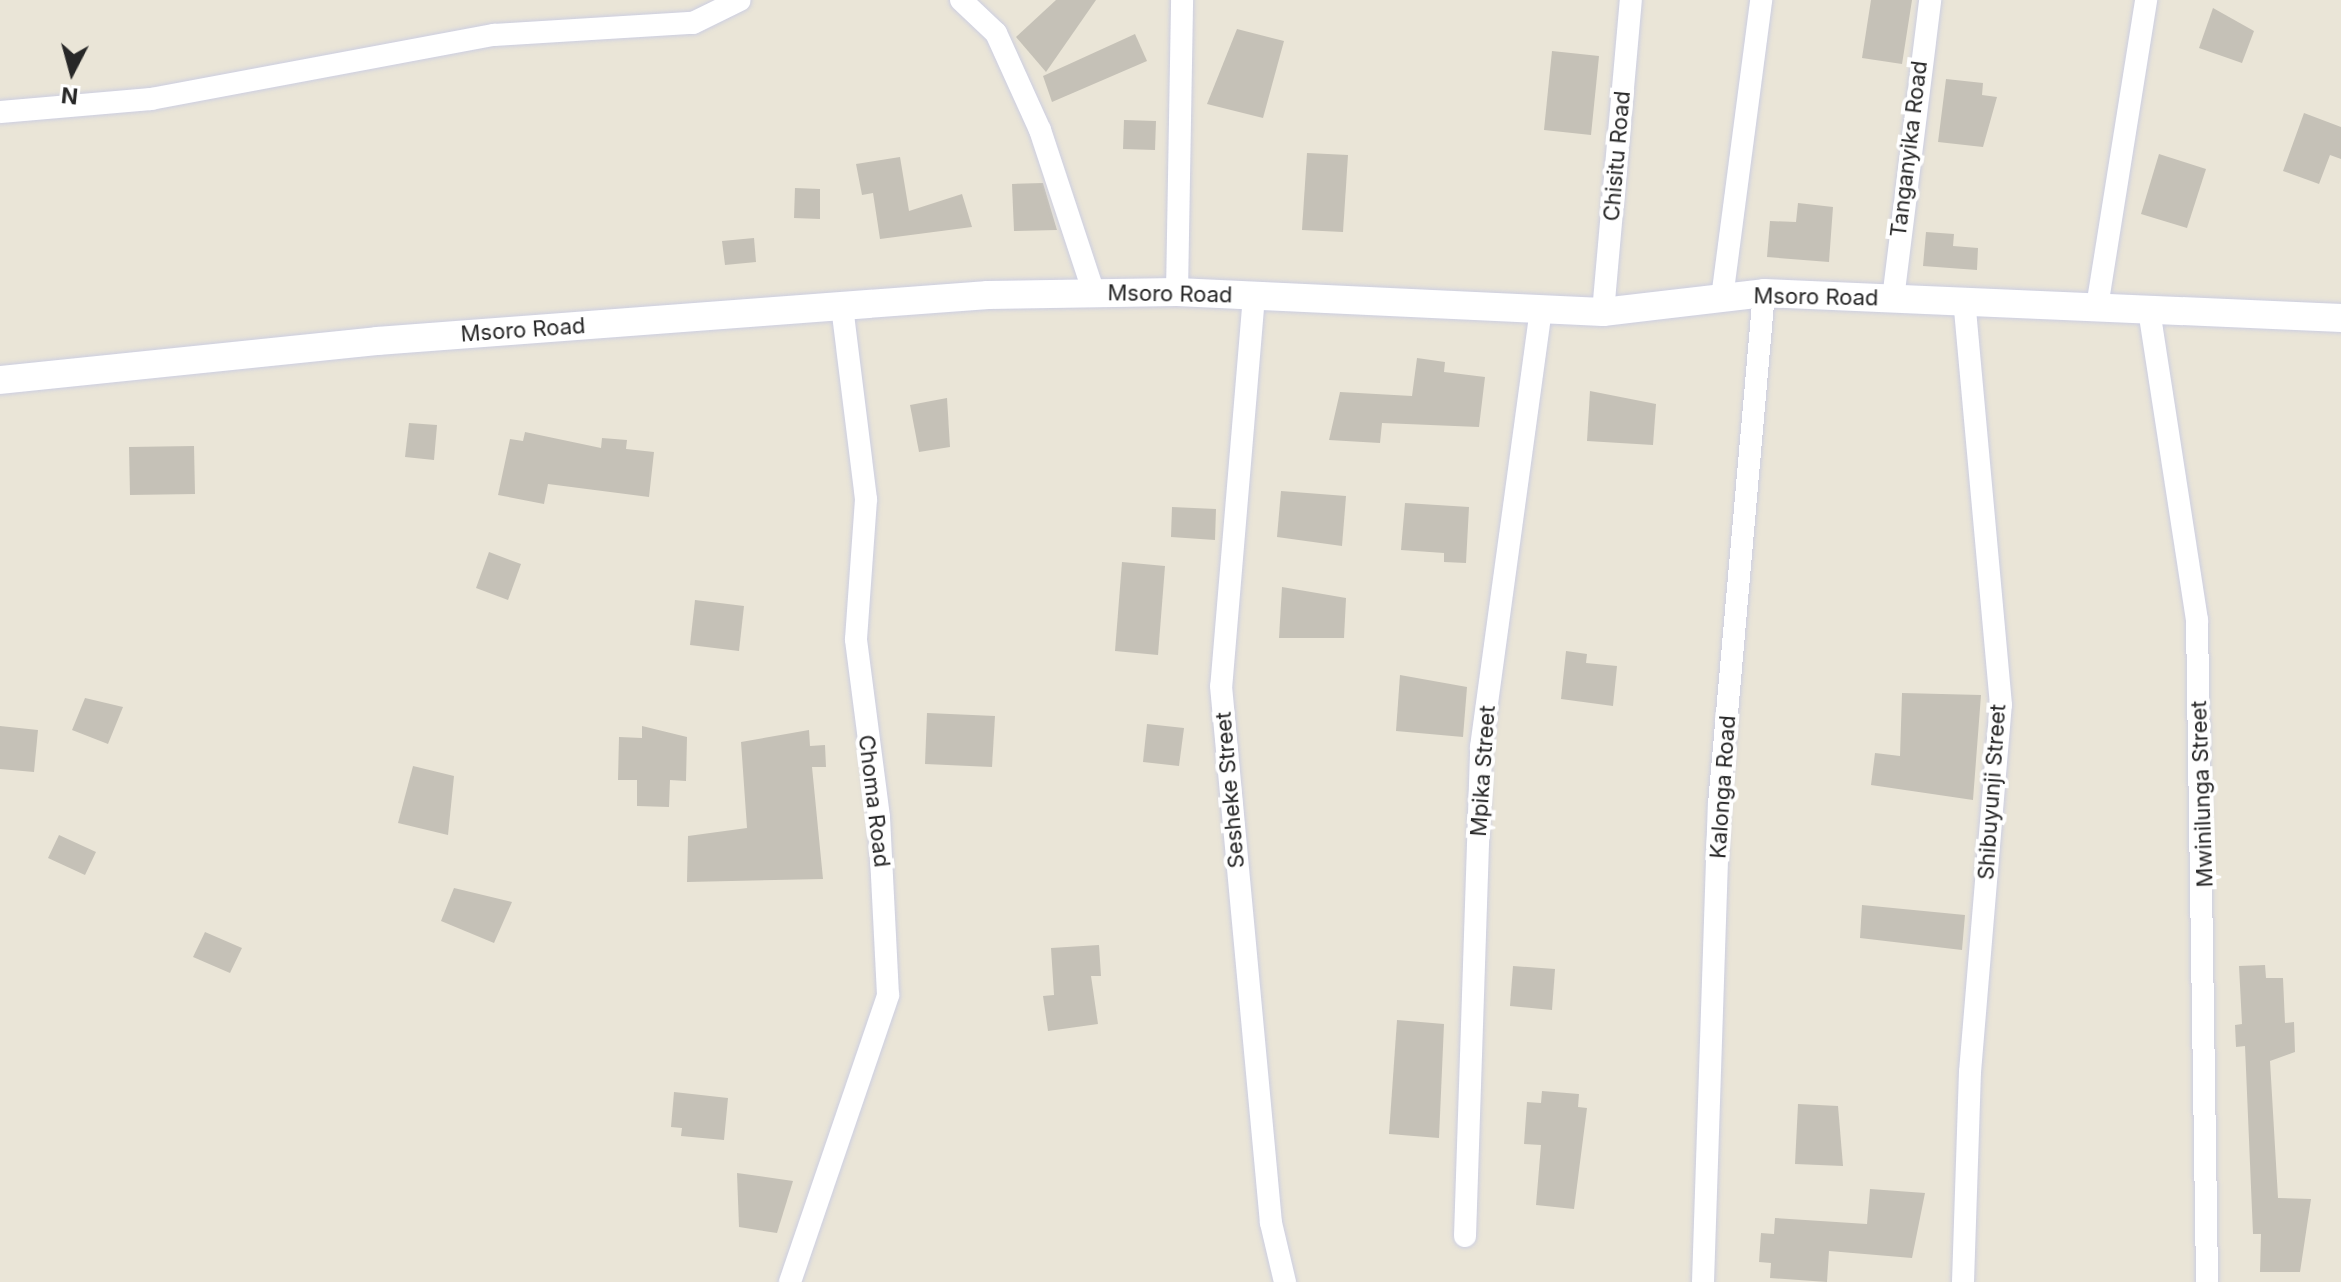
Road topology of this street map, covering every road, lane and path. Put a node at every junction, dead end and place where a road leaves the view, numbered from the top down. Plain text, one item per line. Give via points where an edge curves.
1 (740, 0) edge
2 (961, 0) edge
3 (1182, 0) edge
4 (1631, 0) edge
5 (1761, 0) edge
6 (1930, 0) edge
7 (2146, 0) edge
8 (0, 112) edge
9 (1177, 292) junction
10 (1094, 293) junction
11 (1764, 293) junction
12 (1254, 296) junction
13 (1722, 298) junction
14 (1893, 299) junction
15 (1964, 302) junction
16 (842, 306) junction
17 (2097, 307) junction
18 (1541, 309) junction
19 (2149, 310) junction
20 (1603, 312) junction
21 (2341, 318) edge
22 (0, 380) edge
23 (1465, 1236) dead end
24 (790, 1282) edge
25 (1285, 1282) edge
26 (1703, 1282) edge
27 (1963, 1282) edge
28 (2207, 1282) edge

1 - 8 street via 693,23 494,35 151,99
2 - 10 street via 996,33 1040,130
3 - 9 street
4 - 20 street, Chisitu Road
5 - 13 street
6 - 14 street, Tanganyika Road
7 - 17 street
9 - 10 street, Msoro Road
9 - 12 street, Msoro Road
10 - 16 street, Msoro Road
11 - 13 street, Msoro Road
11 - 14 street, Msoro Road
11 - 26 street, Kalonga Road via 1719,804
12 - 18 street, Msoro Road
12 - 25 street, Sesheke Street via 1221,686 1271,1223
13 - 20 street, Msoro Road
14 - 15 street, Msoro Road
15 - 17 street, Msoro Road
15 - 27 street, Shibuyunji Street via 2001,705 1970,1072
16 - 22 street, Msoro Road via 377,341
16 - 24 street, Choma Road via 866,499 856,639 879,817 888,995
17 - 19 street, Msoro Road
18 - 20 street, Msoro Road
18 - 23 street, Mpika Street via 1481,747
19 - 21 street, Msoro Road
19 - 28 street, Mwinilunga Street via 2197,620

